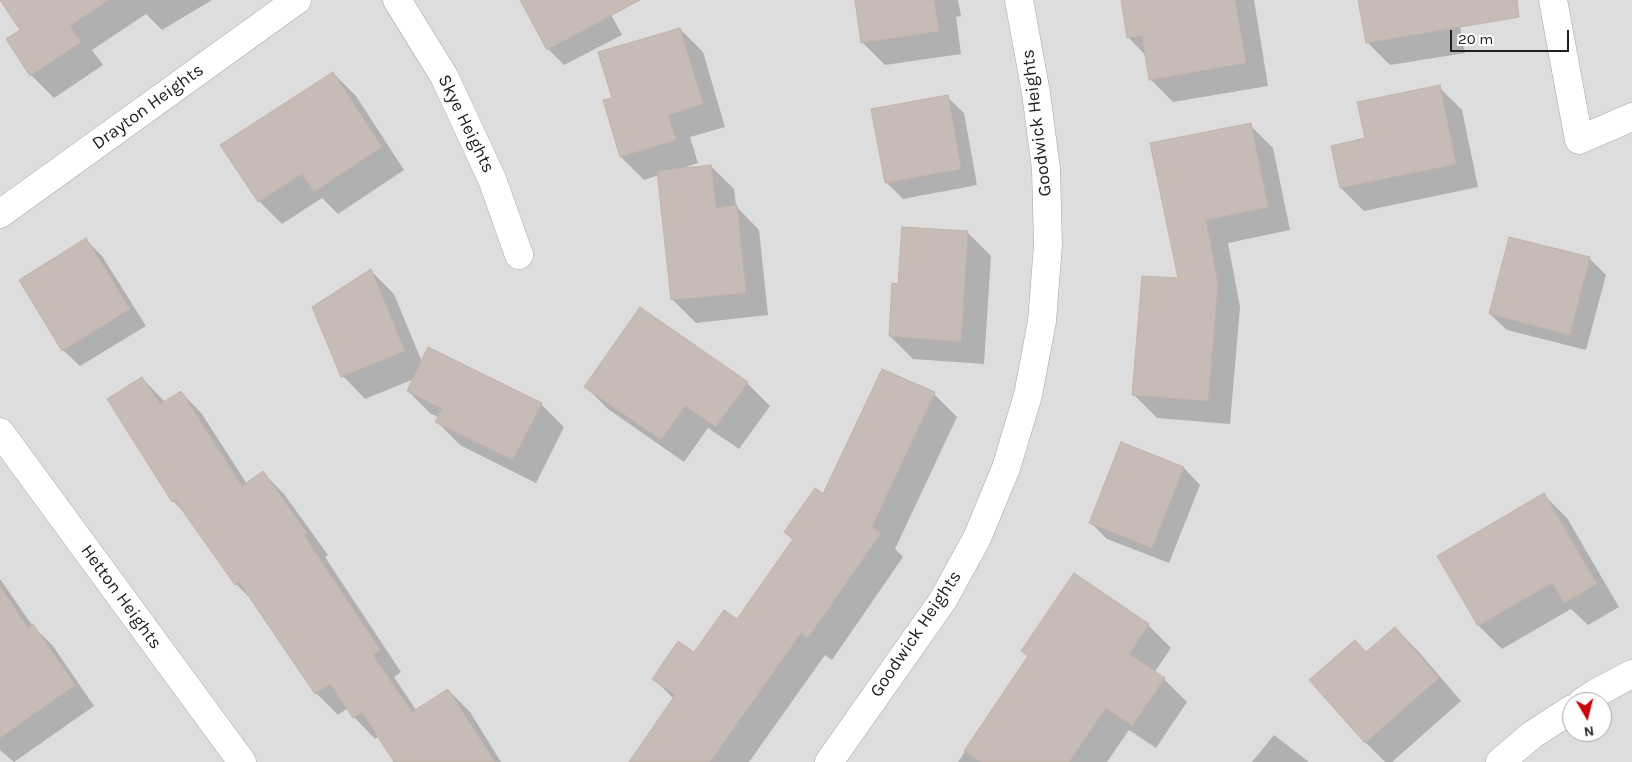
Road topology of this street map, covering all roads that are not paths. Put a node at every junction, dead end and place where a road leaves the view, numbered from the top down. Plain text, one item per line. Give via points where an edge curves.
1 (297, 0) edge
2 (397, 0) edge
3 (1019, 0) edge
4 (1553, 0) edge
5 (1632, 117) edge
6 (0, 214) edge
7 (519, 255) dead end
8 (0, 432) edge
9 (1632, 674) edge
10 (1600, 692) edge
11 (1562, 716) edge
12 (242, 762) edge
13 (829, 762) edge
14 (1500, 762) edge

1 - 6 street, Drayton Heights
2 - 7 street, Skye Heights via 444,76 492,179
3 - 13 street, Goodwick Heights via 1046,169 1048,245 1042,321 1028,396 1006,468 977,538 943,600
4 - 5 street via 1579,140
8 - 12 street, Hetton Heights
9 - 10 street
11 - 14 street

